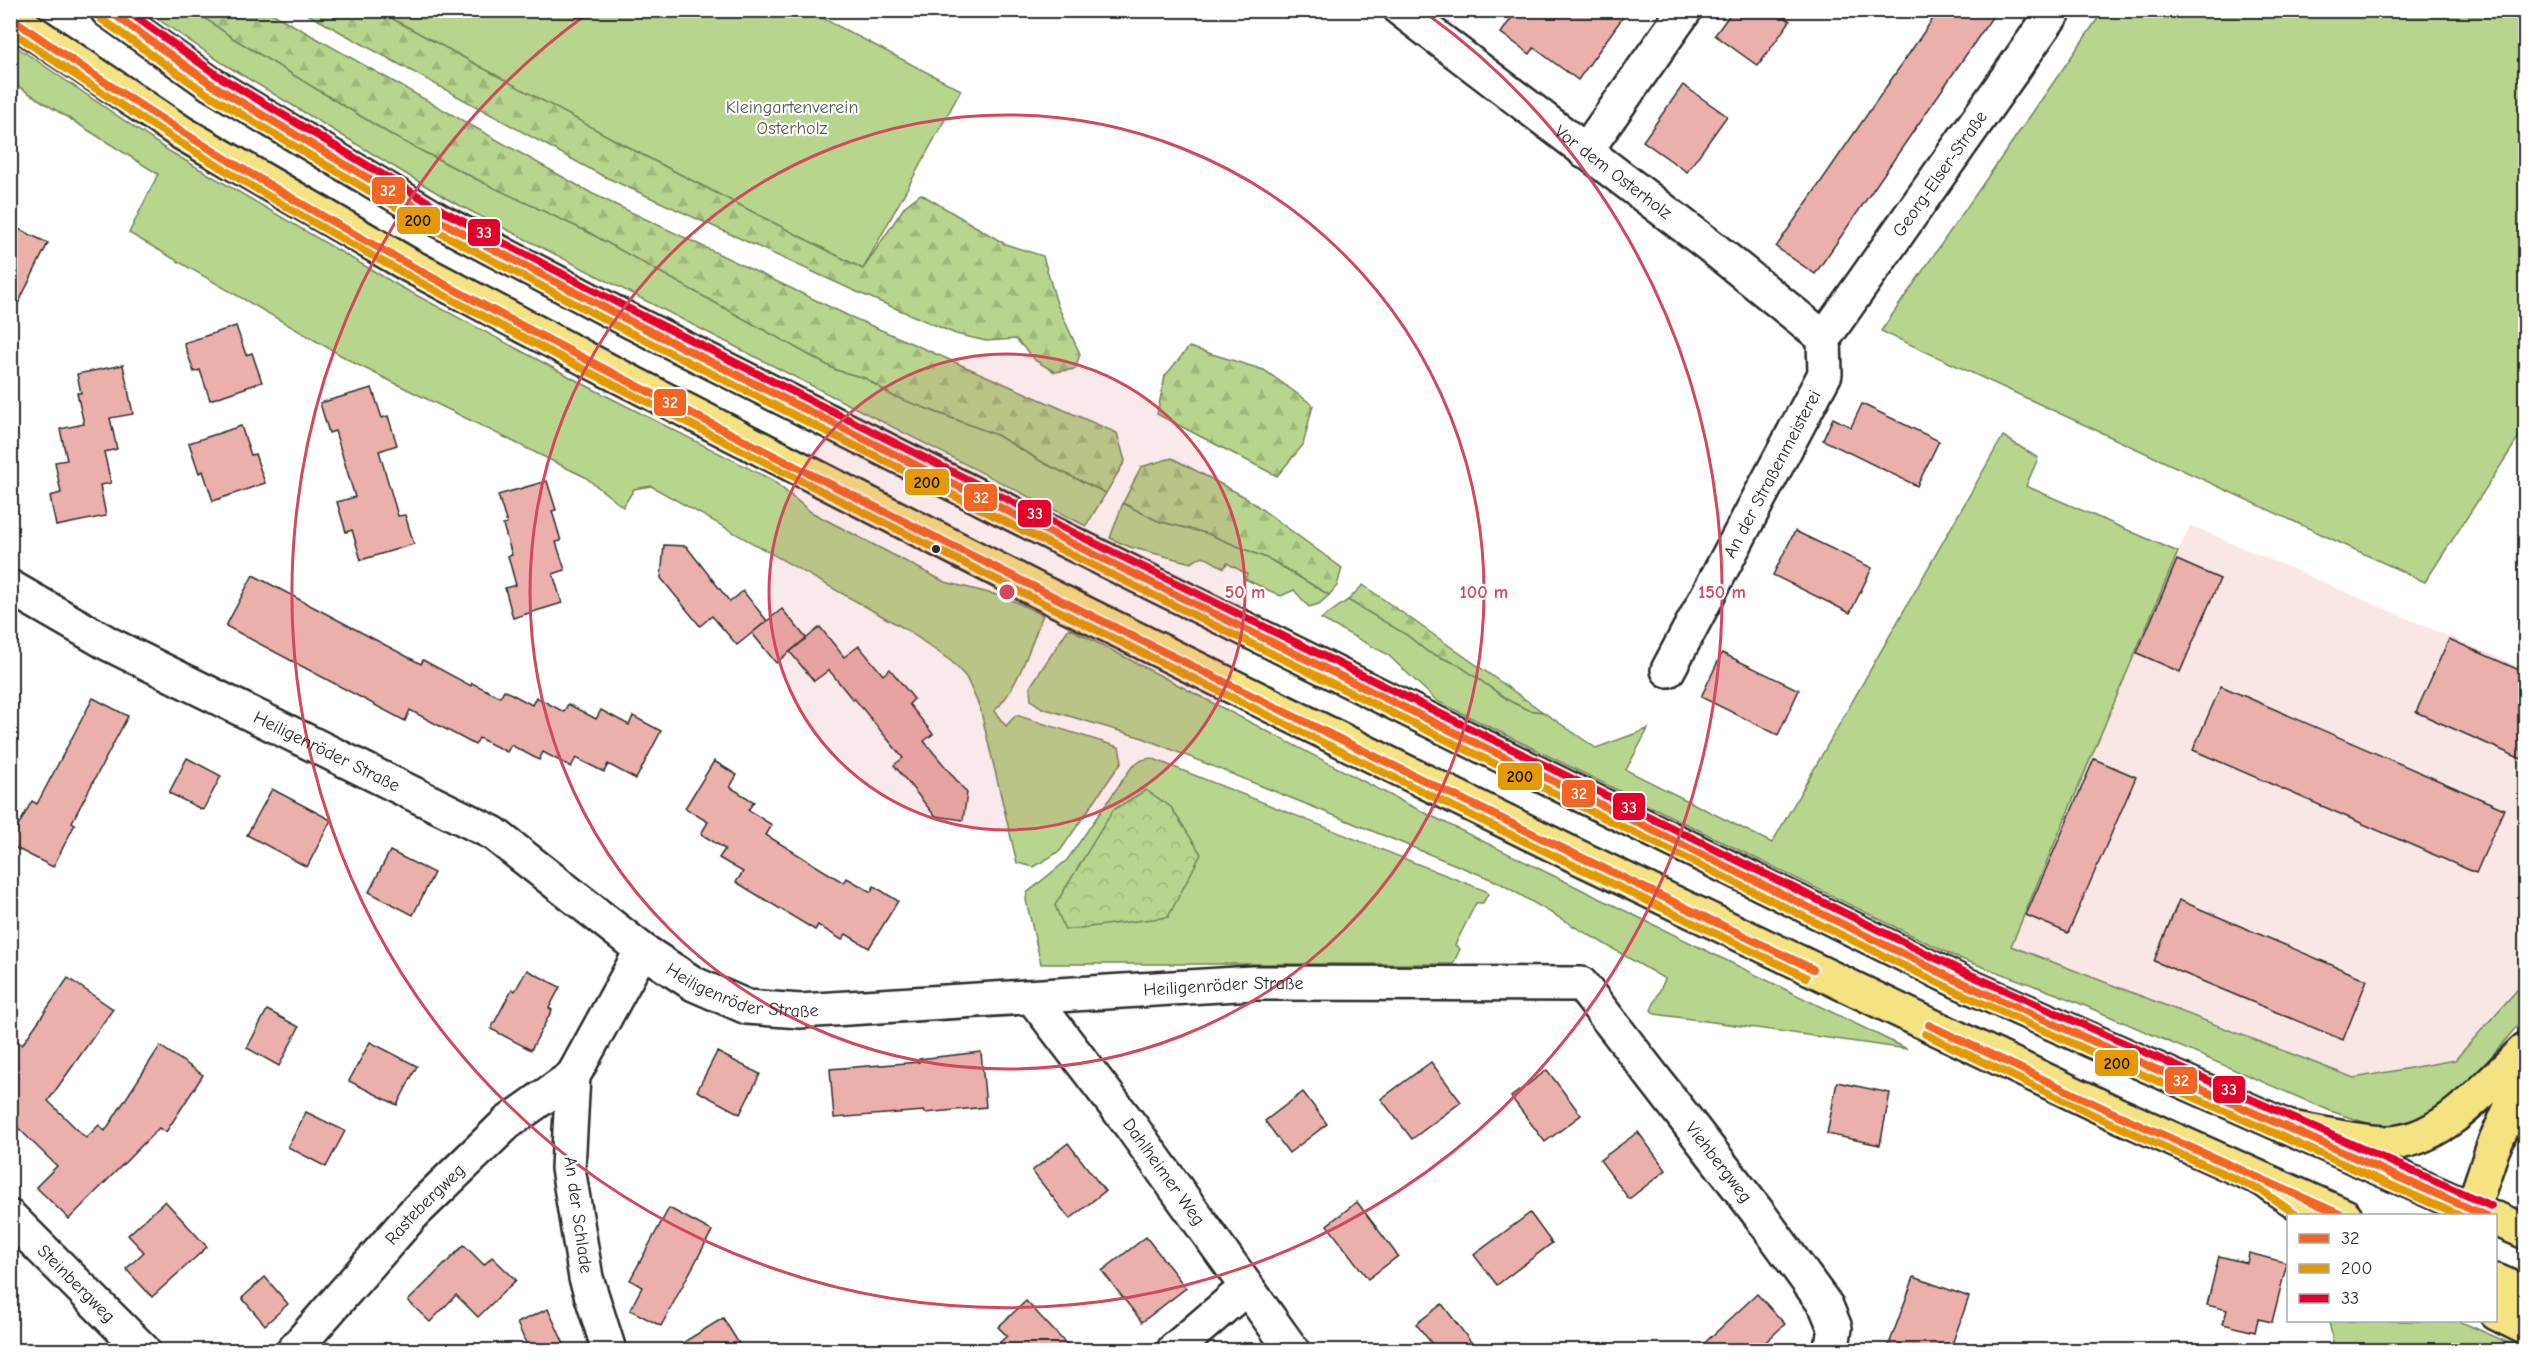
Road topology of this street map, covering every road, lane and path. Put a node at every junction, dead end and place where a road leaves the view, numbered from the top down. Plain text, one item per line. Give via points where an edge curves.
1 (107, 10) edge
2 (1401, 10) edge
3 (1685, 10) edge
4 (2055, 10) edge
5 (10, 17) edge
6 (1585, 152) junction
7 (1824, 338) junction
8 (10, 587) edge
9 (1668, 670) dead end
10 (642, 950) junction
11 (1581, 984) joint
12 (1032, 997) junction
13 (2526, 1049) edge
14 (2526, 1072) edge
15 (573, 1076) junction
16 (2285, 1127) junction
17 (2267, 1182) junction
18 (2315, 1214) edge
19 (2343, 1214) edge
20 (2479, 1214) edge
21 (2481, 1214) edge
22 (10, 1217) edge
23 (2497, 1221) edge
24 (2526, 1232) edge
25 (2497, 1281) edge
26 (1246, 1288) junction
27 (2526, 1294) edge
28 (2497, 1314) edge
29 (2526, 1328) edge
30 (143, 1350) edge
31 (294, 1350) edge
32 (609, 1350) edge
33 (1174, 1350) edge
34 (1292, 1350) edge
35 (1828, 1350) edge

1 - 16 main road via 211,84 438,220 630,321 1928,967
2 - 6 street, Vor dem Osterholz
3 - 6 street
4 - 7 street, Georg-Elser-Straße
5 - 17 main road via 182,133 409,265 607,370 1039,591 1564,850
6 - 7 street, Vor dem Osterholz
7 - 9 street, An der Straßenmeisterei via 1825,374
8 - 10 street, Heiligenröder Straße via 109,644 493,833
10 - 12 street, Heiligenröder Straße via 694,984 747,1007 800,1011
10 - 15 street, An der Schlade
11 - 12 street, Heiligenröder Straße via 1253,983
11 - 35 street, Viehbergweg via 1826,1306 1835,1328
12 - 26 street, Dahlheimer Weg via 1131,1126
13 - 16 main road via 2442,1125 2414,1138 2385,1143
14 - 21 main road via 2493,1148
15 - 31 street, Rastebergweg via 507,1123 413,1214
15 - 32 street, An der Schlade via 568,1168 586,1278
16 - 20 main road
17 - 18 main road
17 - 19 main road
22 - 30 street, Steinbergweg
23 - 24 main road
25 - 27 main road
26 - 33 street
26 - 34 street, Dahlheimer Weg
28 - 29 main road

